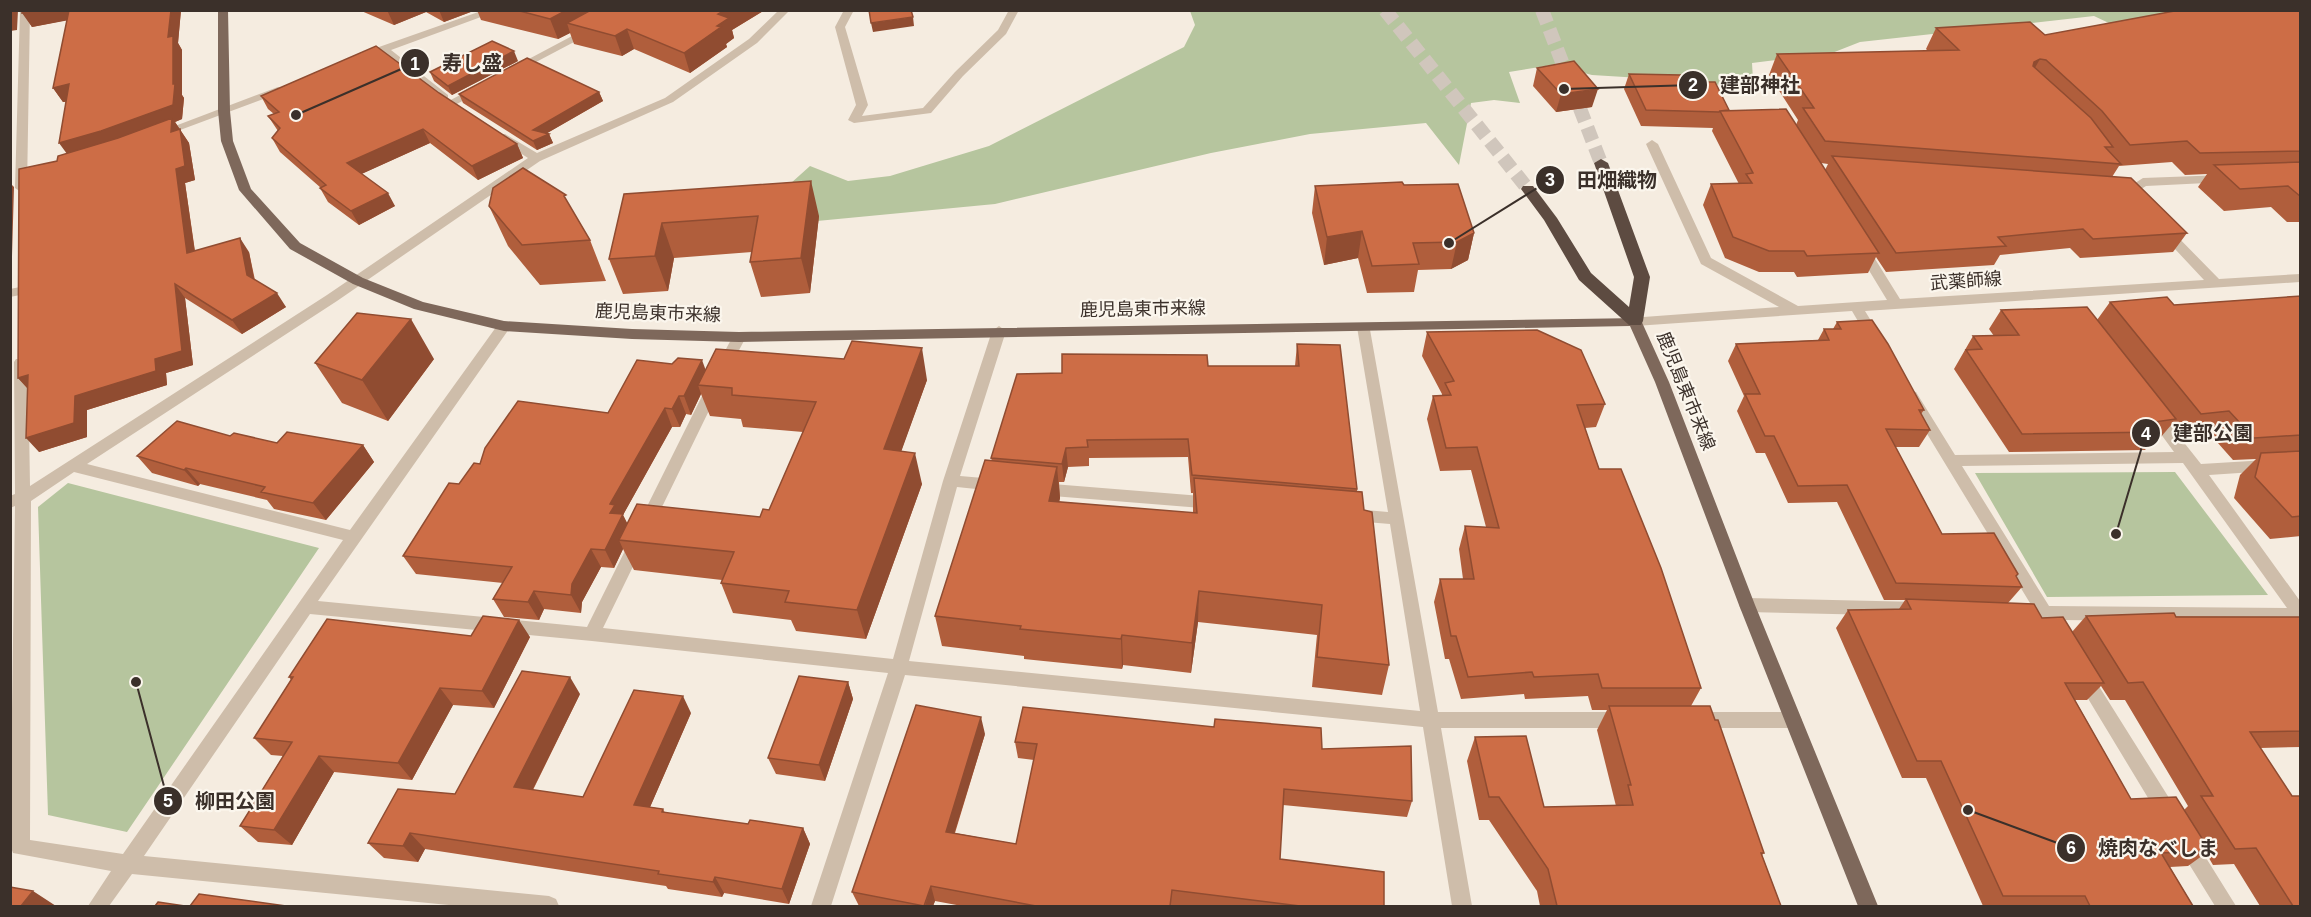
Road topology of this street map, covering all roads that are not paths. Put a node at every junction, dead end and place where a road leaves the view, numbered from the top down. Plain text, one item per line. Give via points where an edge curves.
1 (25, 10) edge
2 (223, 10) edge
3 (495, 10) edge
4 (785, 10) edge
5 (849, 10) edge
6 (1014, 10) edge
7 (596, 27) edge
8 (382, 49) junction
9 (350, 62) edge
10 (295, 84) edge
11 (224, 111) junction
12 (489, 127) edge
13 (143, 140) edge
14 (1652, 144) dead end
15 (536, 158) junction
16 (1601, 162) tunnel mouth
17 (21, 173) edge
18 (2233, 179) edge
19 (1528, 189) tunnel mouth
20 (2141, 207) edge
21 (20, 209) edge
22 (2156, 222) edge
23 (1855, 237) edge
24 (2301, 278) edge
25 (358, 281) junction
26 (2215, 282) junction
27 (2058, 293) junction
28 (1896, 304) junction
29 (1856, 307) junction
30 (2070, 309) edge
31 (1796, 311) junction
32 (1635, 321) junction
33 (504, 326) junction
34 (1364, 327) junction
35 (999, 331) junction
36 (738, 337) junction
37 (21, 348) edge
38 (1882, 350) edge
39 (1901, 380) edge
40 (2143, 401) edge
41 (2187, 457) junction
42 (1951, 461) junction
43 (2301, 462) edge
44 (72, 466) junction
45 (2197, 470) junction
46 (951, 481) junction
47 (17, 500) edge
48 (1232, 505) edge
49 (1338, 514) edge
50 (1397, 519) junction
51 (354, 537) junction
52 (1747, 605) junction
53 (305, 608) junction
54 (1939, 610) edge
55 (2021, 612) edge
56 (2044, 613) junction
57 (2301, 614) edge
58 (592, 634) junction
59 (2063, 643) edge
60 (2076, 663) edge
61 (899, 667) junction
62 (1432, 720) junction
63 (1644, 720) edge
64 (1679, 720) edge
65 (1793, 720) junction
66 (127, 864) junction
67 (98, 906) edge
68 (549, 906) edge
69 (821, 906) edge
70 (1462, 906) edge
71 (1868, 906) edge
72 (2226, 906) edge

1 - 17 street
2 - 11 main road, 鹿児島東市来線
3 - 8 street
4 - 15 street via 753,41 669,100
5 - 6 street via 840,27 862,105 854,120 927,111 1002,32
7 - 8 street via 497,78 456,106
8 - 9 street
10 - 11 street
11 - 13 street
11 - 25 main road, 鹿児島東市来線 via 227,141 245,190 295,246
12 - 15 street
14 - 31 street via 1706,261
15 - 25 street
16 - 32 highway via 1641,277
17 - 21 street
18 - 20 street via 2143,182 2120,188
19 - 32 highway via 1585,276
22 - 26 street
23 - 28 street
24 - 26 street, 武薬師線
25 - 33 main road, 鹿児島東市来線 via 419,306
25 - 44 street
26 - 27 street, 武薬師線
27 - 28 street, 武薬師線
27 - 30 street
28 - 29 street, 武薬師線
29 - 31 street, 武薬師線
29 - 38 street
31 - 32 street, 武薬師線
32 - 34 main road, 鹿児島東市来線
32 - 52 main road, 鹿児島東市来線
33 - 36 main road, 鹿児島東市来線
33 - 51 street
34 - 35 main road, 鹿児島東市来線
34 - 50 street
35 - 36 main road, 鹿児島東市来線
35 - 46 street
36 - 58 street
37 - 47 street
39 - 42 street
40 - 41 street
41 - 42 street
41 - 45 street
42 - 56 street
43 - 45 street
44 - 47 street
44 - 51 street
45 - 57 street
46 - 48 street
46 - 61 street
47 - 66 street via 20,847
49 - 50 street
50 - 62 street
51 - 53 street
52 - 54 street
52 - 65 main road, 鹿児島東市来線
53 - 58 street
53 - 66 street
55 - 56 street
56 - 57 street
56 - 59 street
58 - 61 street
60 - 72 street
61 - 62 street
61 - 69 street
62 - 63 street
62 - 70 street
64 - 65 street
65 - 71 main road, 鹿児島東市来線
66 - 67 street
66 - 68 street

